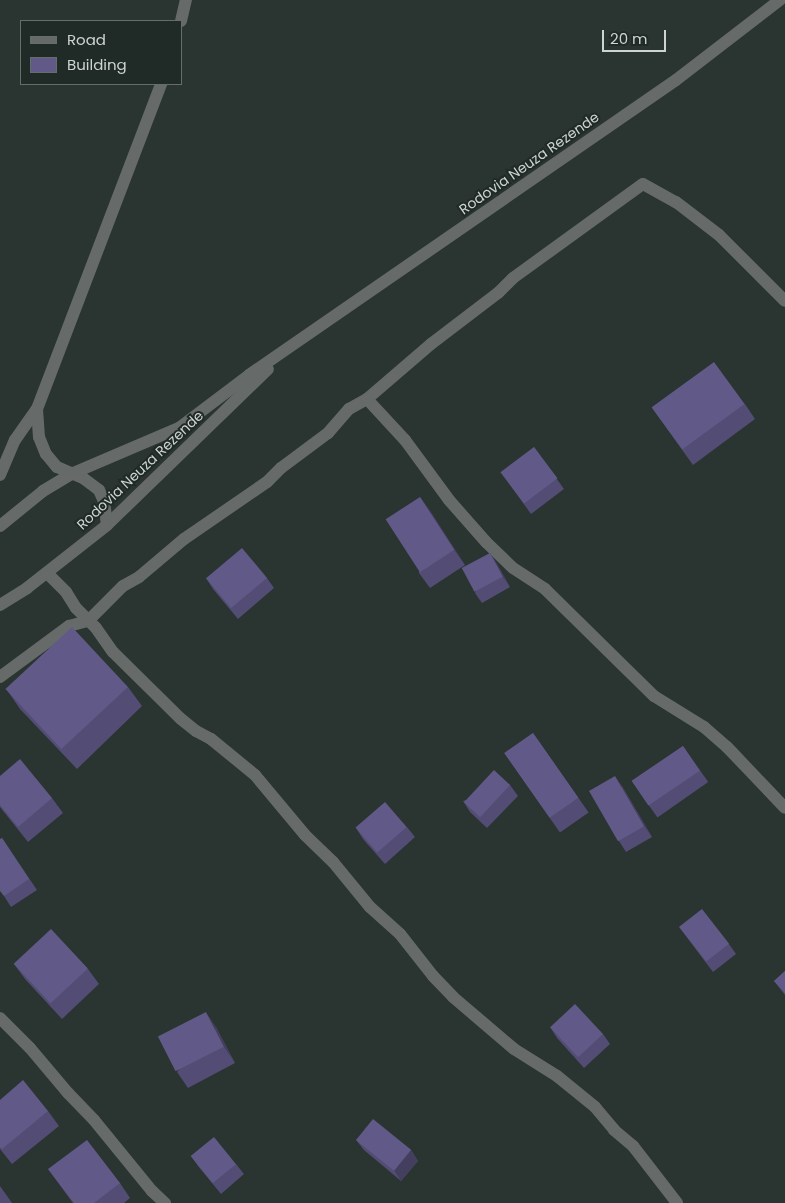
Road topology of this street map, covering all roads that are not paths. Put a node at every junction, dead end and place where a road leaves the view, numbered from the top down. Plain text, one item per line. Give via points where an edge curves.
1 (186, 0) edge
2 (780, 0) edge
3 (181, 20) edge
4 (161, 85) edge
5 (785, 300) edge
6 (291, 347) junction
7 (367, 399) junction
8 (37, 409) junction
9 (70, 474) junction
10 (0, 475) edge
11 (107, 525) junction
12 (0, 526) edge
13 (46, 573) junction
14 (0, 605) edge
15 (88, 622) junction
16 (0, 677) edge
17 (785, 808) edge
18 (0, 1018) edge
19 (165, 1203) edge
20 (677, 1203) edge

1 - 3 street
2 - 6 street, Rodovia Neuza Rezende via 676,80
4 - 8 street
5 - 7 street via 719,235 676,202 643,184 512,278 498,293
6 - 9 street, Rodovia Neuza Rezende via 178,428
6 - 11 street, Rodovia Neuza Rezende
7 - 15 street via 349,409 328,433 267,482 123,586
7 - 17 street via 405,440 449,500 486,542 513,568 545,589 654,696 715,737
8 - 9 street via 38,437 46,454 57,467
8 - 10 street via 15,440
9 - 11 street via 91,482 99,490 104,500
9 - 12 street, Rodovia Neuza Rezende via 43,490
11 - 13 street, Rodovia Neuza Rezende
13 - 14 street, Rodovia Neuza Rezende
13 - 15 street via 60,585
15 - 16 street via 69,626
15 - 20 street via 181,719 255,775 305,835 333,862 370,907 400,934 453,997 514,1049 557,1076 595,1107 633,1146
18 - 19 street

